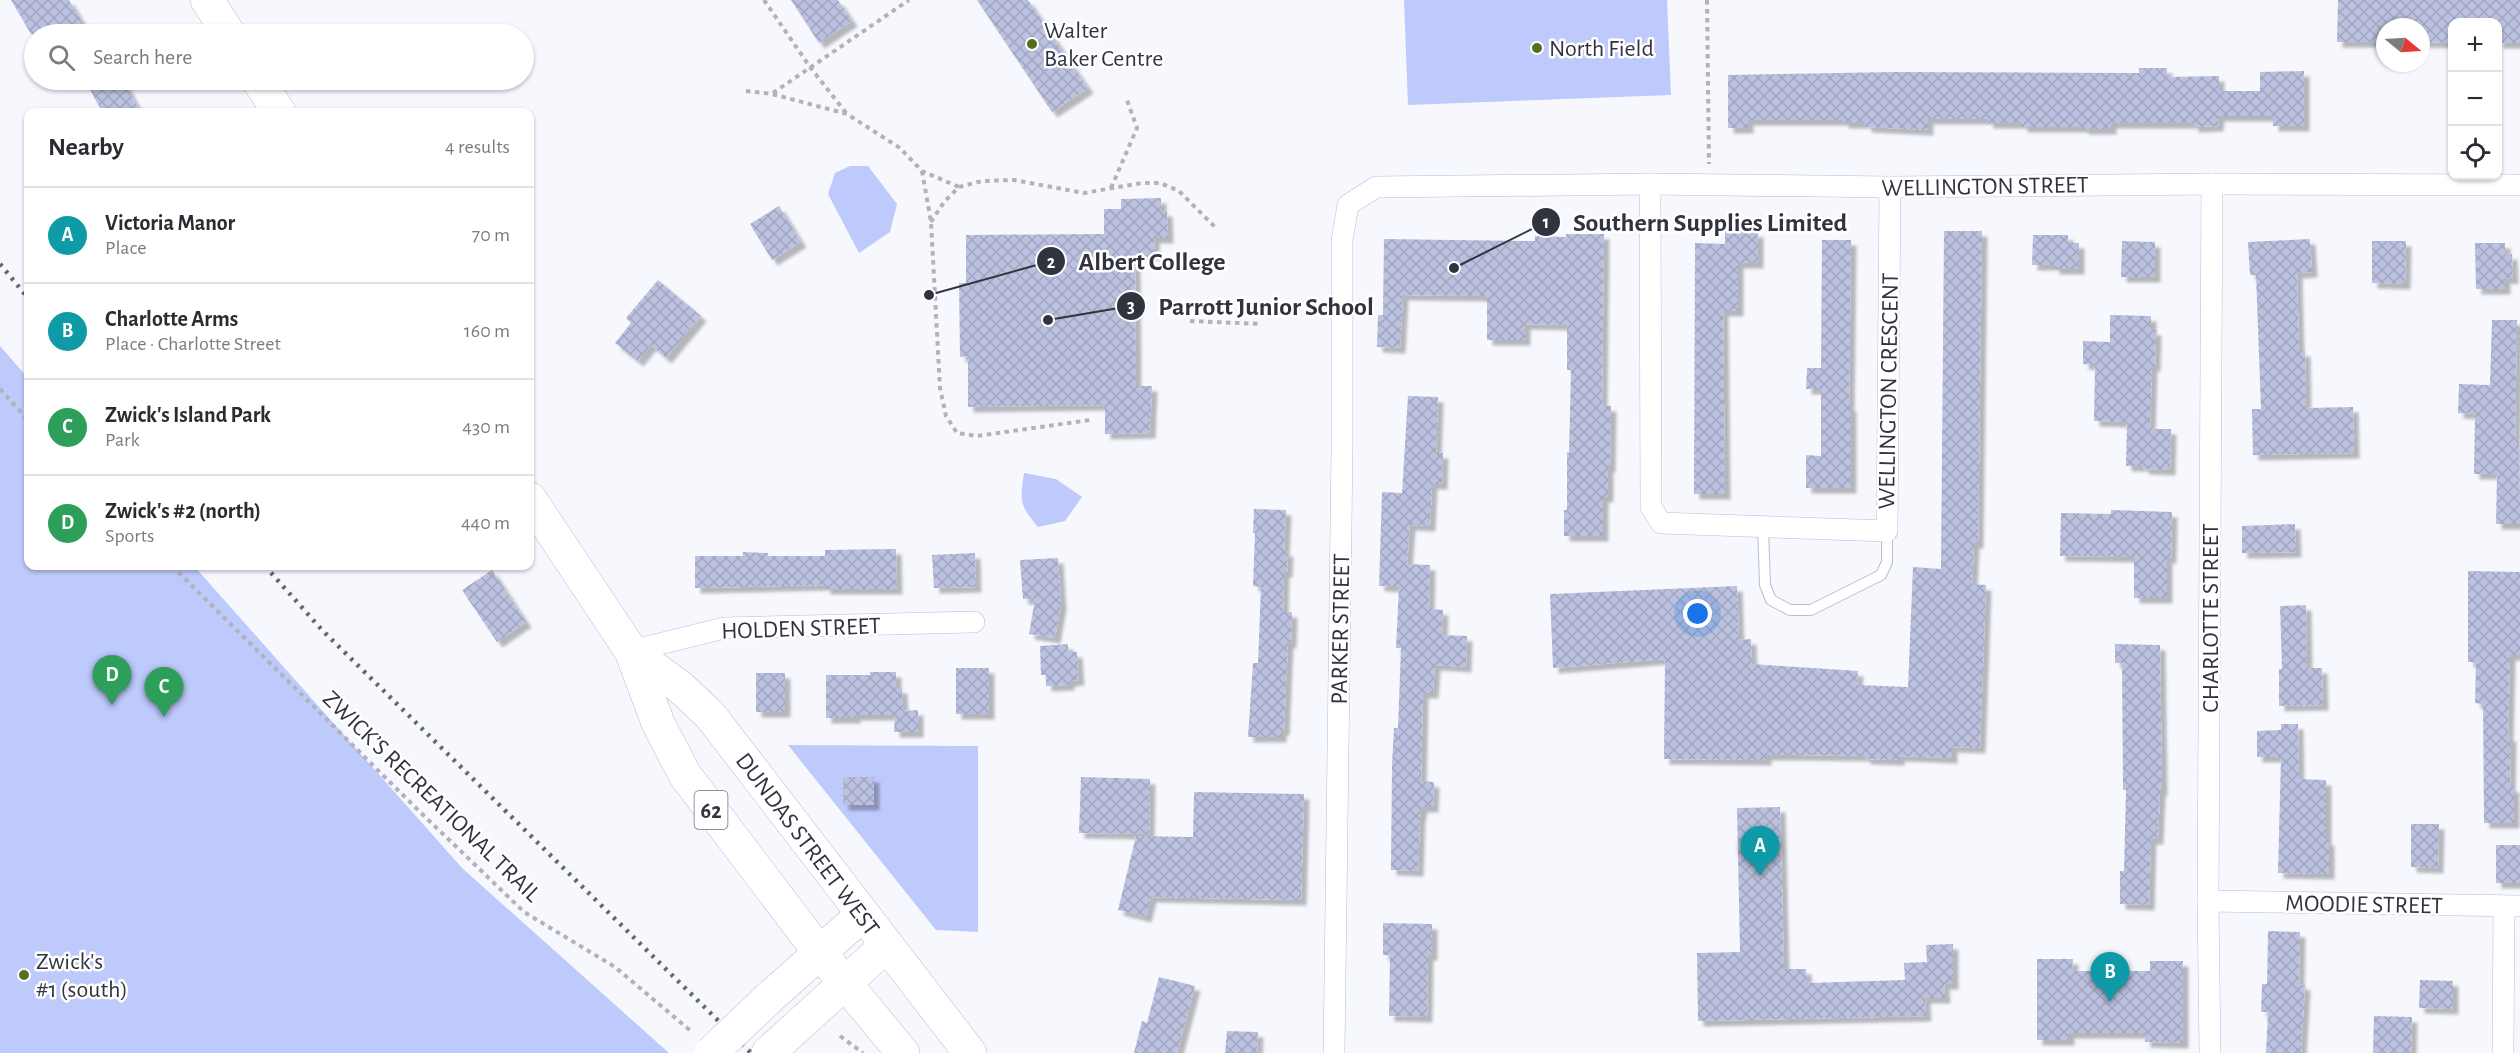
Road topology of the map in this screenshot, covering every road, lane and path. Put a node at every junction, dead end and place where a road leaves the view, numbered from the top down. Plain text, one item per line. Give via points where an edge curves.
1 (207, 0) edge
2 (764, 0) edge
3 (909, 0) edge
4 (1707, 0) edge
5 (223, 24) edge
6 (810, 67) junction
7 (265, 90) edge
8 (746, 91) dead end
9 (772, 94) junction
10 (1127, 100) dead end
11 (276, 108) edge
12 (847, 114) junction
13 (922, 171) junction
14 (1650, 184) junction
15 (2212, 184) junction
16 (1709, 185) junction
17 (2520, 185) edge
18 (959, 187) junction
19 (1890, 187) junction
20 (1111, 188) junction
21 (1348, 205) joint
22 (931, 222) junction
23 (1217, 229) dead end
24 (1190, 321) dead end
25 (1262, 324) dead end
26 (0, 389) edge
27 (24, 416) edge
28 (1089, 420) dead end
29 (534, 505) edge
30 (1763, 526) junction
31 (1887, 531) junction
32 (176, 570) edge
33 (974, 622) dead end
34 (631, 651) junction
35 (2208, 901) junction
36 (2512, 906) edge
37 (862, 915) junction
38 (886, 946) junction
39 (820, 953) junction
40 (846, 982) junction
41 (840, 1036) dead end
42 (705, 1046) edge
43 (768, 1053) edge
44 (863, 1053) edge
45 (903, 1053) edge
46 (970, 1053) edge
47 (1334, 1053) edge
48 (2210, 1053) edge
49 (2503, 1053) edge

1 - 5 main road
2 - 6 path
3 - 6 path
4 - 16 path
6 - 9 path
6 - 12 path
7 - 11 main road
8 - 9 path
9 - 12 path
10 - 20 path via 1137,128
12 - 13 path via 900,148
13 - 18 path
13 - 22 path
14 - 16 street, WELLINGTON STREET
14 - 21 street, WELLINGTON STREET via 1376,187
14 - 30 street, WELLINGTON CRESCENT via 1651,507 1661,523
15 - 17 street, WELLINGTON STREET
15 - 19 street, WELLINGTON STREET
15 - 35 street, CHARLOTTE STREET
16 - 19 street, WELLINGTON STREET
18 - 20 path via 982,181 1014,180 1084,193
18 - 22 path
19 - 31 street, WELLINGTON CRESCENT
20 - 23 path via 1160,183 1179,191
21 - 47 street, PARKER STREET via 1342,241
22 - 28 path via 940,388 946,416 957,433 977,436
24 - 25 path
26 - 27 path
29 - 34 main road, DUNDAS STREET WEST
30 - 31 street, WELLINGTON CRESCENT
30 - 31 lane via 1765,585 1771,600 1790,610 1811,610 1881,575 1887,562
32 - 42 path, ZWICK’S RECREATIONAL TRAIL via 524,912 615,967 668,1009
33 - 34 street, HOLDEN STREET via 724,628
34 - 37 main road, DUNDAS STREET WEST via 710,715
34 - 39 main road, DUNDAS STREET WEST / 62 via 658,723 685,775
35 - 36 street, MOODIE STREET
35 - 48 street, CHARLOTTE STREET
36 - 49 street
37 - 38 main road, DUNDAS STREET WEST
37 - 39 main road
38 - 40 main road
38 - 46 main road, DUNDAS STREET WEST
39 - 40 main road, DUNDAS STREET WEST / 62
39 - 42 main road, bridge
40 - 43 main road
40 - 45 main road, DUNDAS STREET WEST / 62
41 - 44 path

